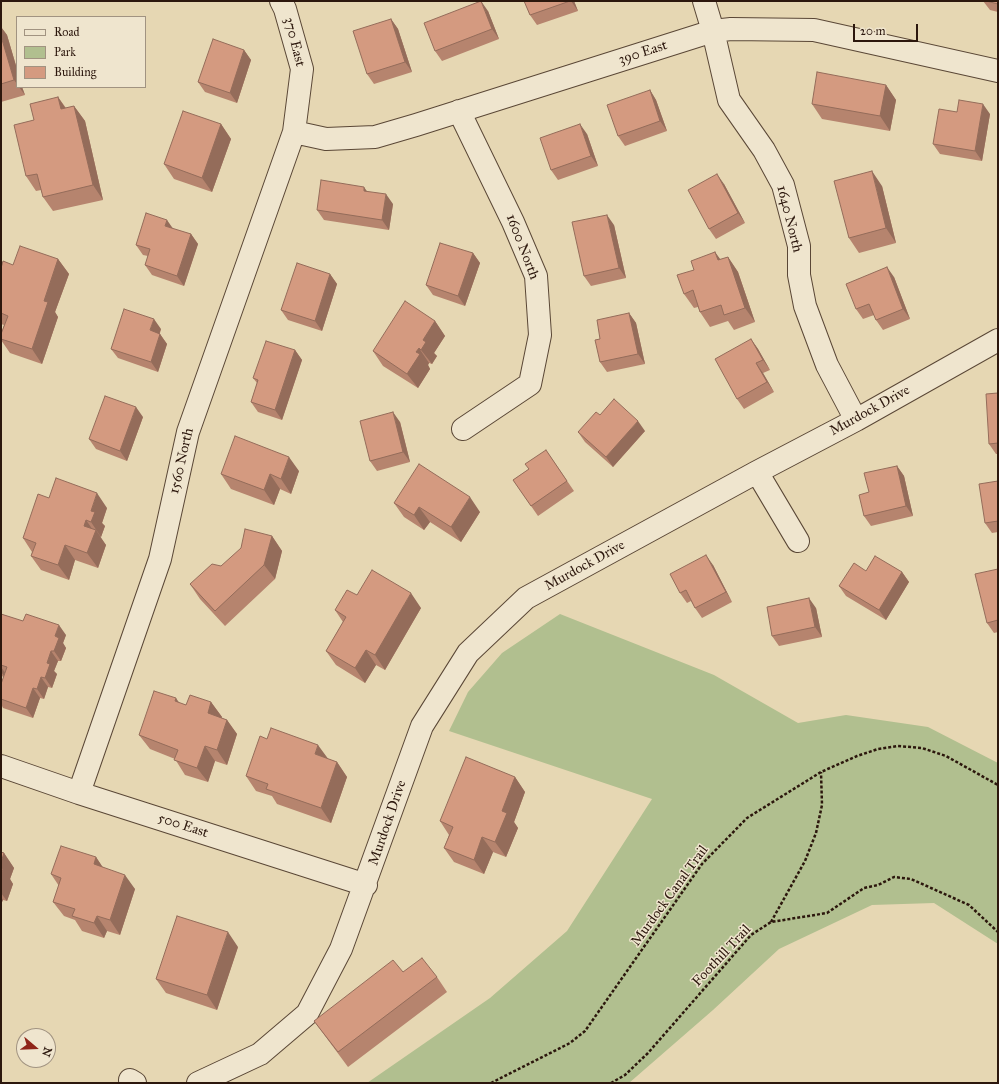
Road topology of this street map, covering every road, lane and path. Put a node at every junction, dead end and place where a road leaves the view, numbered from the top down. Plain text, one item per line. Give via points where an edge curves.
1 (281, 1) edge
2 (704, 1) edge
3 (713, 31) junction
4 (998, 71) edge
5 (459, 111) junction
6 (294, 132) junction
7 (998, 340) edge
8 (856, 420) junction
9 (463, 429) dead end
10 (757, 472) junction
11 (798, 541) dead end
12 (1, 766) edge
13 (821, 772) junction
14 (998, 785) edge
15 (79, 793) junction
16 (366, 885) junction
17 (771, 922) junction
18 (998, 932) edge
19 (198, 1083) edge
20 (491, 1083) edge
21 (611, 1083) edge

1 - 6 street, 370 East via 302,69
2 - 3 street, 1640 North
3 - 4 street, 390 East via 814,30
3 - 5 street, 390 East
3 - 8 street, 1640 North via 729,100 764,150 783,185 799,246 799,275 805,306 827,365
5 - 6 street, 390 East via 375,136 326,139
5 - 9 street, 1600 North via 536,276 540,335 530,384
6 - 15 street, 1560 North via 188,432 160,559
7 - 8 street, Murdock Drive
8 - 10 street, Murdock Drive
10 - 11 street
10 - 16 street, Murdock Drive via 526,598 468,653 422,726
12 - 15 street, 500 East
13 - 14 path, Murdock Canal Trail via 857,756 898,746 922,748 946,756
13 - 17 path via 822,805 816,833 805,861
13 - 20 path, Murdock Canal Trail via 747,818 702,864 585,1030 570,1044
15 - 16 street, 500 East
16 - 19 street, Murdock Drive via 341,949 307,1014 260,1054
17 - 18 path, Foothill Trail via 827,913 864,888 878,885 894,877 911,879 969,905
17 - 21 path, Foothill Trail via 751,935 648,1054

